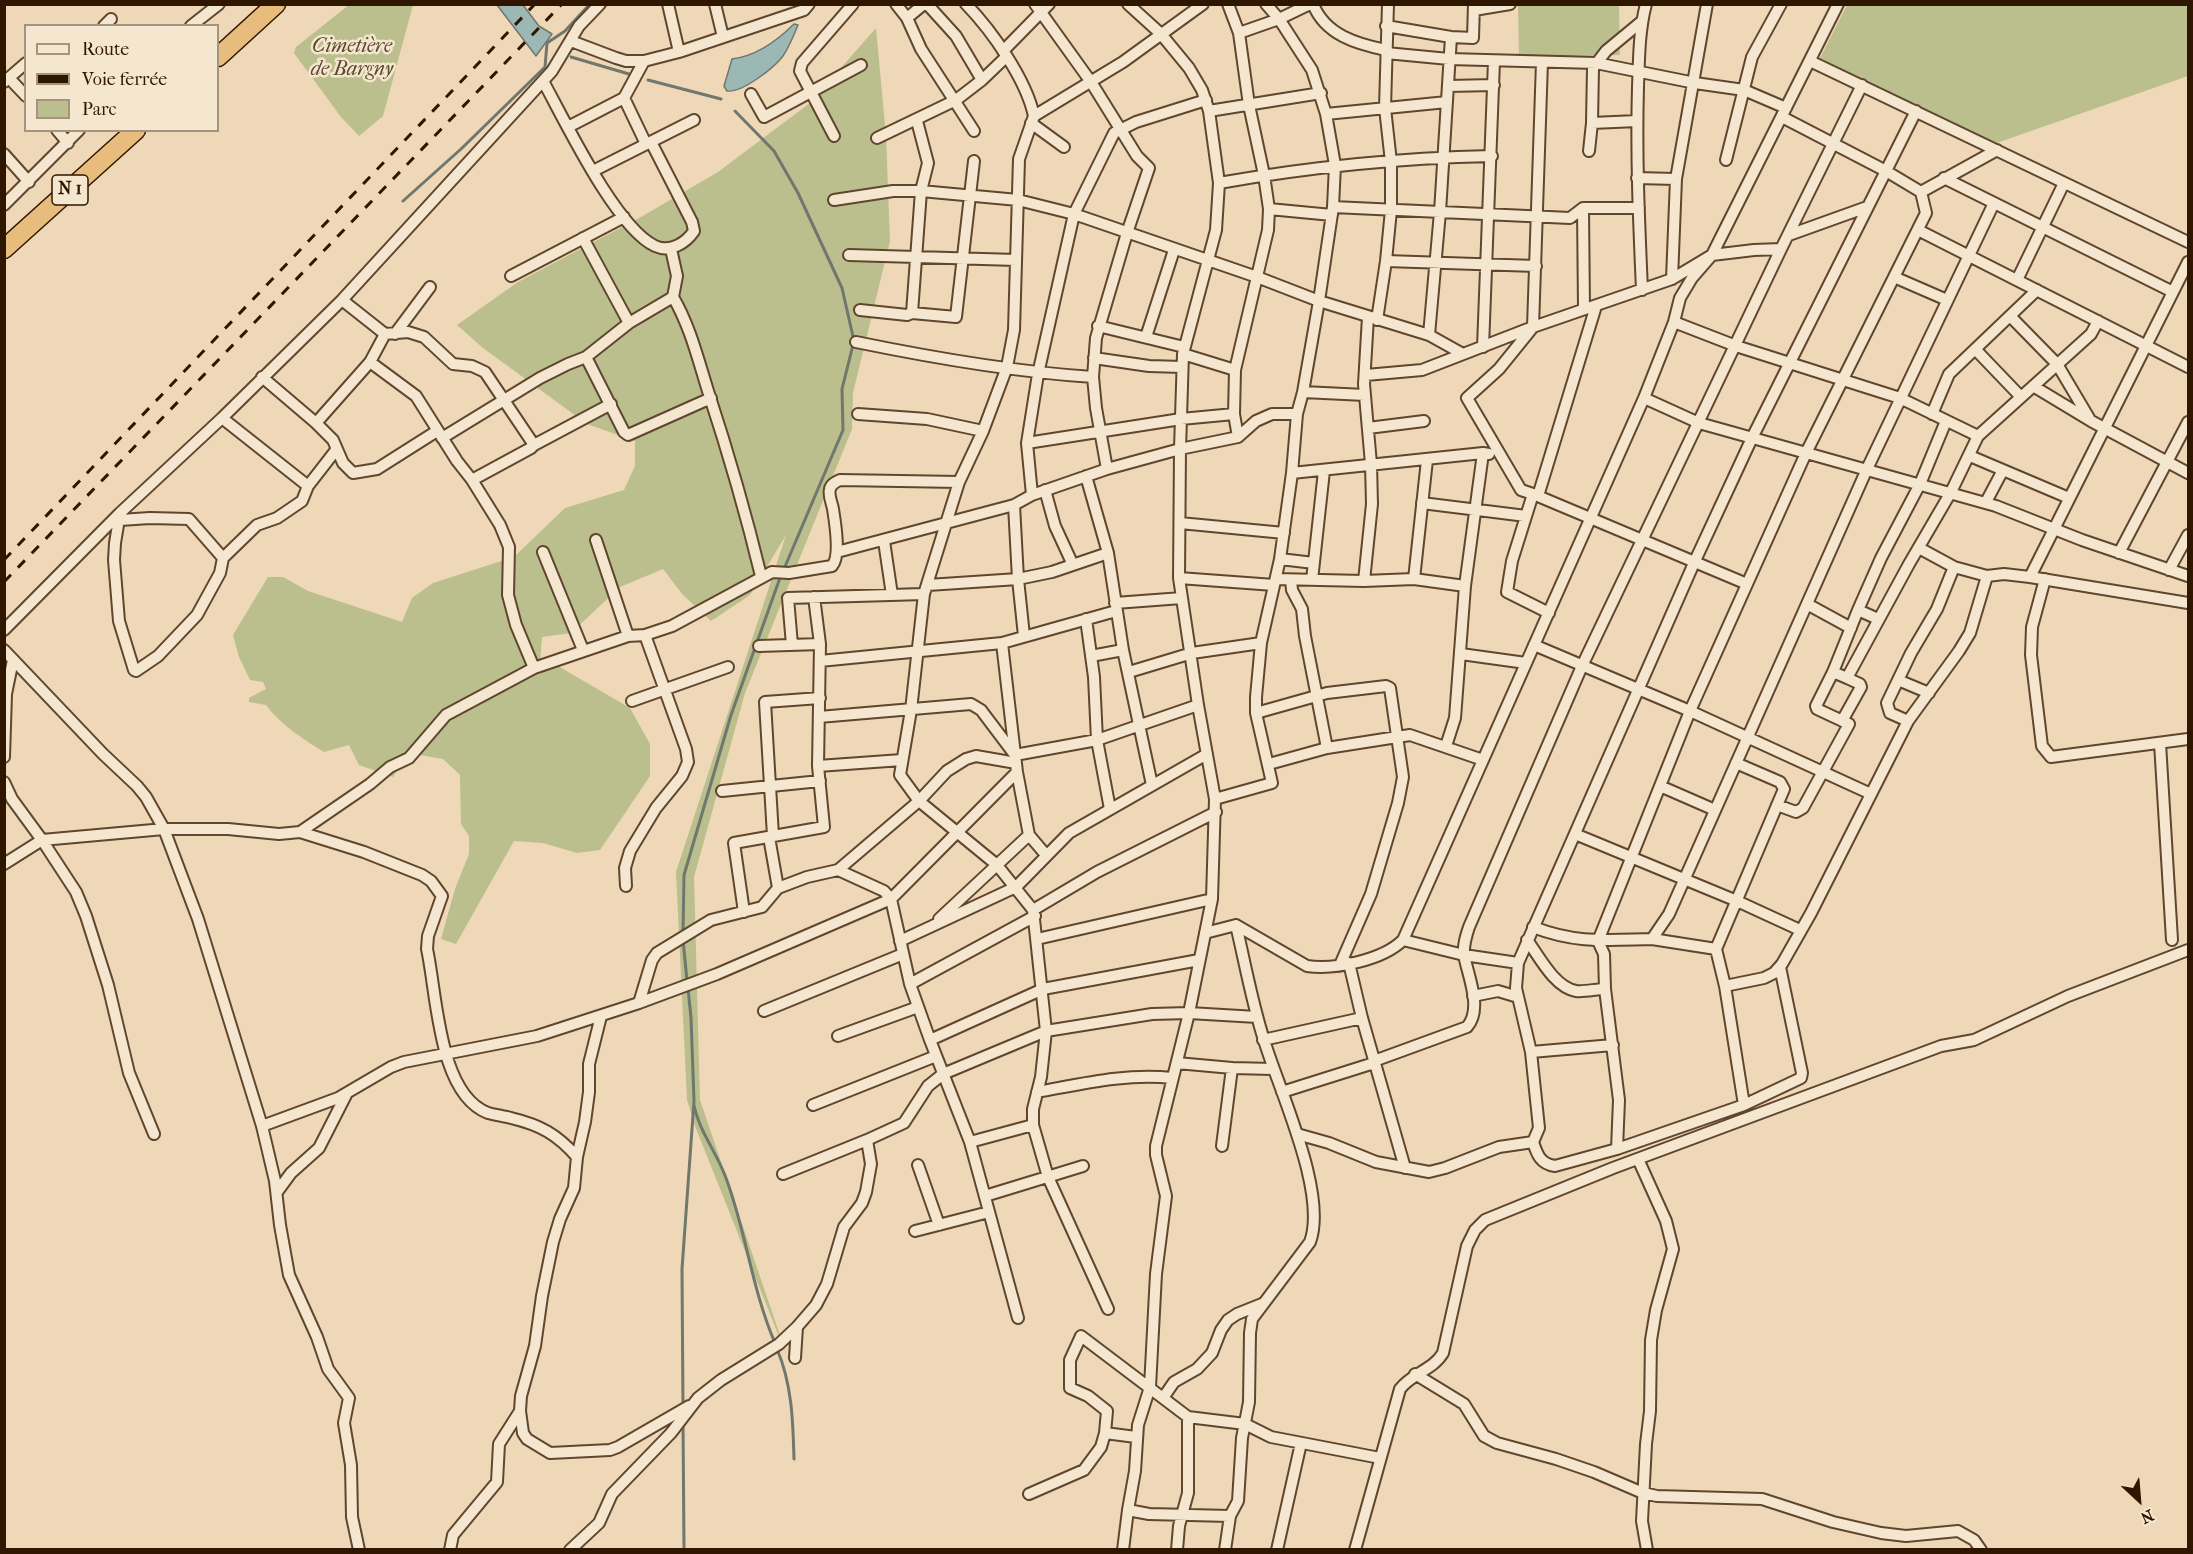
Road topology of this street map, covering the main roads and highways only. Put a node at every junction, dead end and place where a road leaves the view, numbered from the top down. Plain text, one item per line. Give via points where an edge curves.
1 (260, 4) edge
2 (276, 4) edge
3 (219, 41) edge
4 (219, 56) edge
5 (117, 132) edge
6 (134, 132) edge
7 (4, 232) edge
8 (4, 249) edge

1 - 3 highway
2 - 4 highway
5 - 7 highway, N 1
6 - 8 highway, N 1

